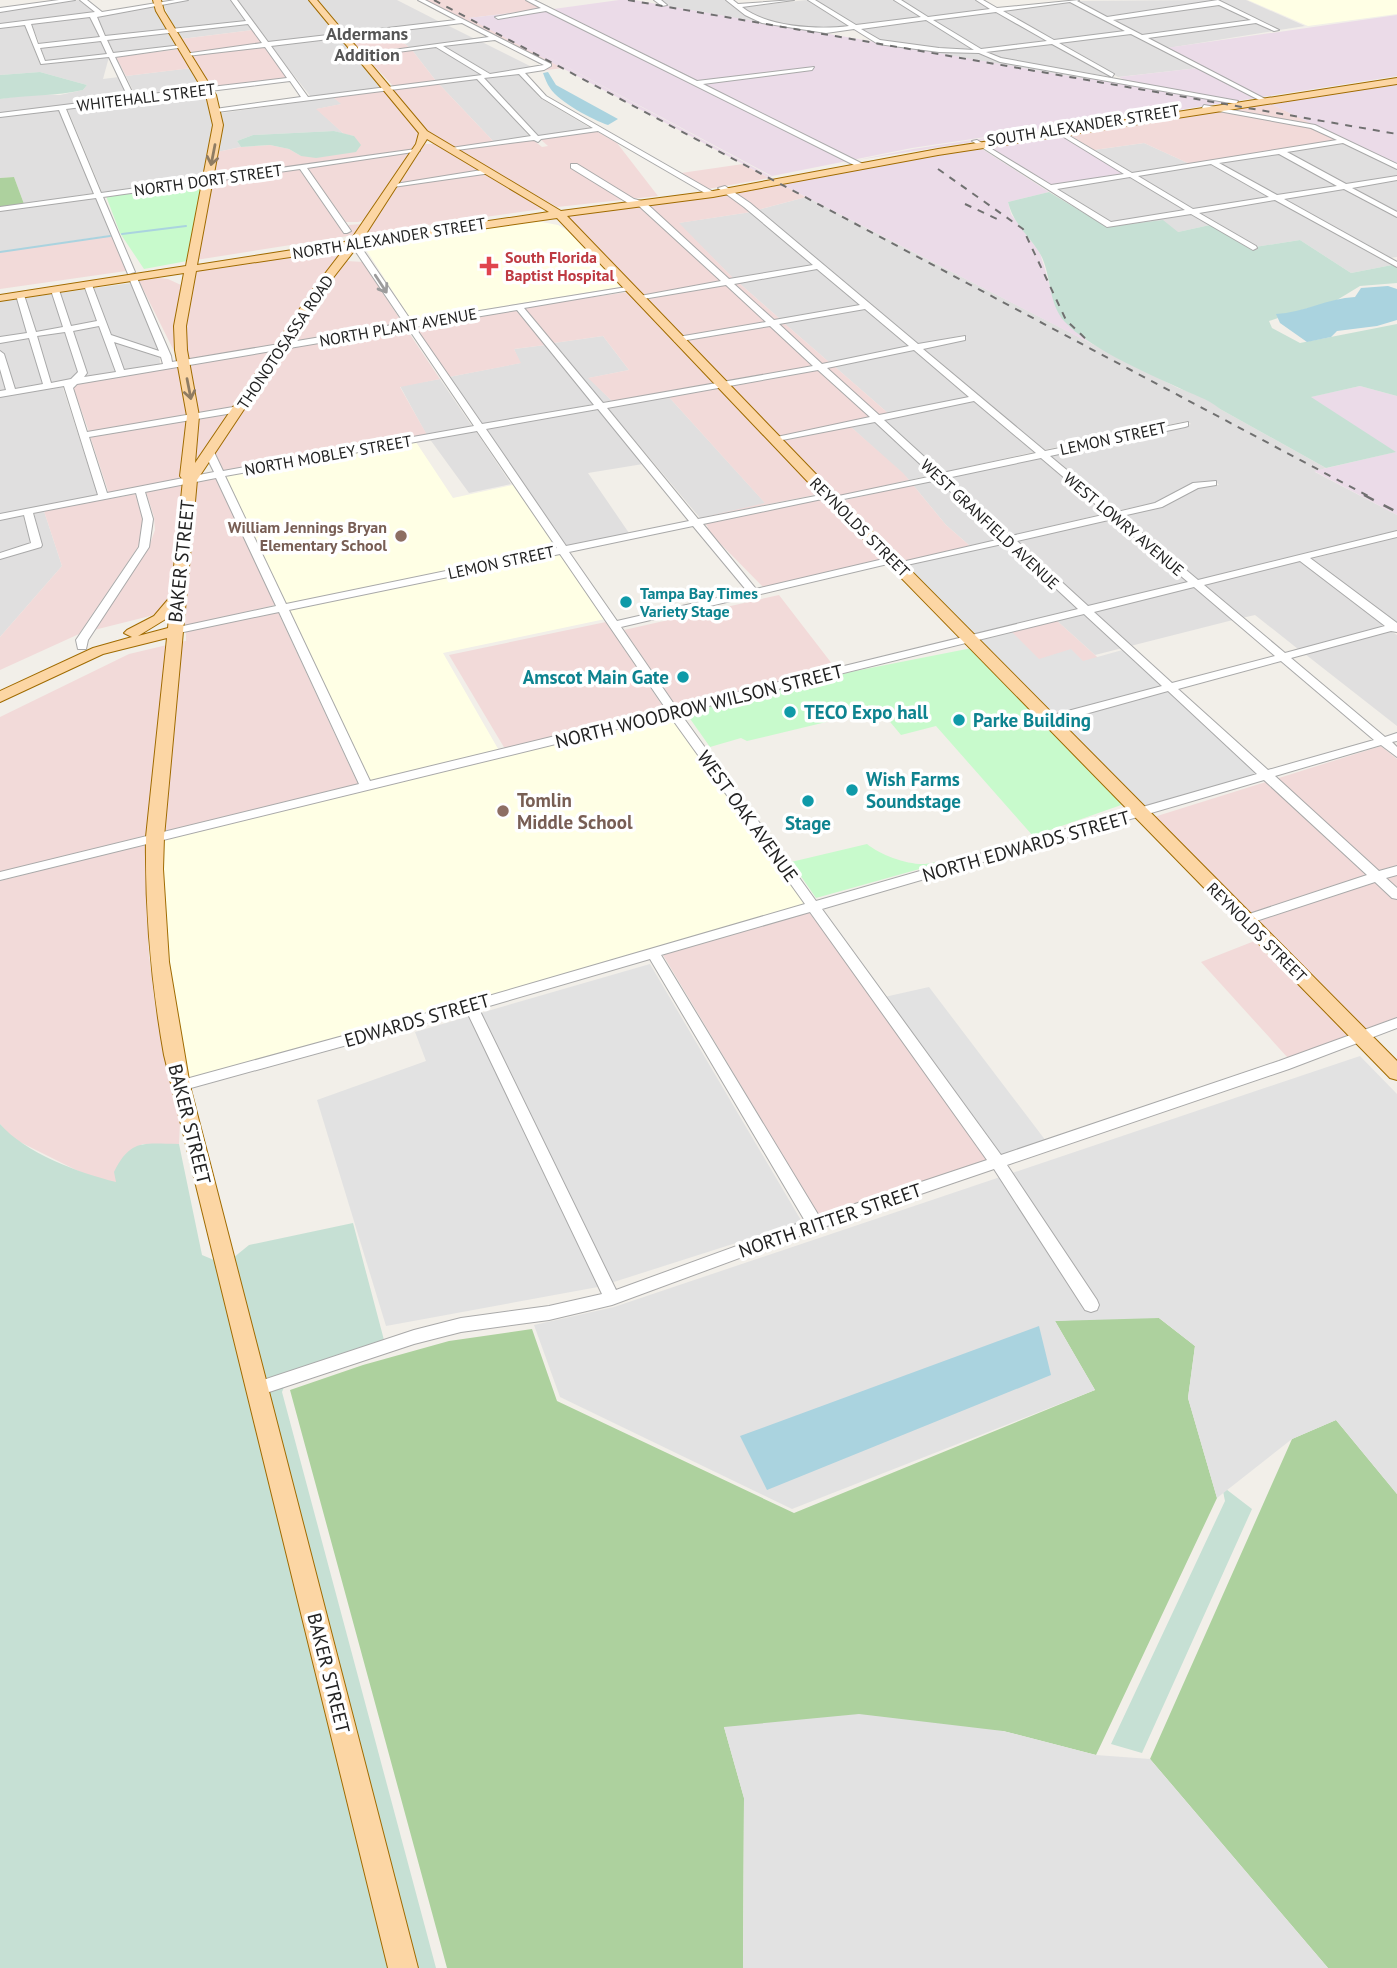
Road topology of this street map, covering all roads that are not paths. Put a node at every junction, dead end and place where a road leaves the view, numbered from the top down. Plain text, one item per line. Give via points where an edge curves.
1 (72, 0) edge
2 (83, 0) edge
3 (185, 0) edge
4 (234, 0) edge
5 (313, 0) edge
6 (421, 0) edge
7 (529, 0) edge
8 (657, 0) edge
9 (729, 0) edge
10 (791, 0) edge
11 (811, 0) edge
12 (897, 0) edge
13 (979, 0) edge
14 (1072, 0) edge
15 (163, 2) edge
16 (1217, 2) edge
17 (664, 5) dead end
18 (738, 6) junction
19 (0, 9) edge
20 (546, 9) junction
21 (997, 10) junction
22 (96, 15) junction
23 (498, 17) dead end
24 (927, 18) junction
25 (1106, 19) junction
26 (463, 21) junction
27 (1258, 21) junction
28 (250, 22) junction
29 (27, 23) junction
30 (0, 26) edge
31 (854, 28) junction
32 (172, 30) junction
33 (1276, 30) dead end
34 (1131, 32) junction
35 (342, 36) junction
36 (1141, 37) junction
37 (104, 38) junction
38 (498, 38) junction
39 (1055, 43) junction
40 (266, 45) junction
41 (37, 46) junction
42 (438, 46) junction
43 (184, 51) junction
44 (981, 51) junction
45 (112, 55) junction
46 (359, 55) junction
47 (813, 68) dead end
48 (521, 72) junction
49 (489, 76) junction
50 (480, 77) junction
51 (291, 79) junction
52 (1397, 79) edge
53 (1123, 81) junction
54 (695, 83) junction
55 (208, 89) junction
56 (387, 89) junction
57 (132, 99) junction
58 (306, 99) junction
59 (1264, 100) junction
60 (1236, 102) junction
61 (62, 108) junction
62 (1209, 108) junction
63 (217, 110) junction
64 (0, 115) edge
65 (598, 129) junction
66 (1059, 132) junction
67 (534, 137) junction
68 (1345, 141) junction
69 (421, 143) junction
70 (978, 143) junction
71 (544, 146) dead end
72 (451, 150) junction
73 (1279, 151) junction
74 (1212, 162) junction
75 (860, 164) junction
76 (574, 166) dead end
77 (302, 167) junction
78 (1397, 167) edge
79 (488, 171) junction
80 (1131, 175) junction
81 (1397, 178) edge
82 (208, 180) junction
83 (775, 181) joint
84 (393, 185) junction
85 (1345, 187) junction
86 (1048, 188) junction
87 (717, 191) junction
88 (100, 195) junction
89 (1277, 198) junction
90 (637, 202) junction
91 (0, 209) edge
92 (557, 211) junction
93 (1194, 212) junction
94 (1397, 215) edge
95 (514, 219) junction
96 (369, 220) junction
97 (573, 229) junction
98 (350, 233) junction
99 (1253, 248) dead end
100 (341, 261) junction
101 (367, 261) junction
102 (1394, 261) edge
103 (190, 266) junction
104 (818, 266) junction
105 (132, 275) junction
106 (152, 275) junction
107 (730, 283) junction
108 (186, 284) junction
109 (88, 285) junction
110 (630, 288) junction
111 (55, 290) junction
112 (0, 291) edge
113 (20, 295) junction
114 (0, 298) edge
115 (640, 298) junction
116 (518, 306) junction
117 (866, 306) junction
118 (103, 323) junction
119 (773, 323) junction
120 (408, 325) junction
121 (68, 328) junction
122 (32, 334) junction
123 (108, 337) junction
124 (962, 338) dead end
125 (0, 340) edge
126 (678, 340) junction
127 (282, 346) junction
128 (915, 347) junction
129 (0, 354) edge
130 (167, 361) junction
131 (183, 363) junction
132 (820, 367) junction
133 (121, 373) junction
134 (75, 381) junction
135 (720, 385) junction
136 (48, 386) junction
137 (11, 392) junction
138 (0, 394) edge
139 (975, 398) junction
140 (600, 405) junction
141 (239, 409) junction
142 (193, 416) junction
143 (877, 419) junction
144 (1185, 424) dead end
145 (478, 427) junction
146 (84, 435) junction
147 (775, 440) junction
148 (209, 453) junction
149 (1041, 453) junction
150 (220, 474) junction
151 (938, 476) junction
152 (190, 480) junction
153 (1213, 483) dead end
154 (140, 491) junction
155 (104, 498) junction
156 (830, 498) junction
157 (28, 512) junction
158 (1113, 514) junction
159 (0, 517) edge
160 (697, 521) junction
161 (1397, 534) edge
162 (1007, 540) junction
163 (562, 549) junction
164 (0, 556) edge
165 (1303, 558) junction
166 (895, 563) junction
167 (1195, 584) junction
168 (754, 593) junction
169 (177, 599) junction
170 (282, 607) junction
171 (1084, 610) junction
172 (614, 625) junction
173 (1396, 628) edge
174 (174, 631) junction
175 (125, 636) junction
176 (970, 639) junction
177 (82, 647) junction
178 (109, 647) junction
179 (1283, 657) junction
180 (58, 669) junction
181 (0, 683) edge
182 (1169, 688) junction
183 (0, 697) edge
184 (674, 713) junction
185 (1049, 720) junction
186 (1397, 737) edge
187 (1383, 741) junction
188 (1397, 753) edge
189 (1266, 776) junction
190 (366, 786) junction
191 (1140, 813) junction
192 (155, 837) junction
193 (1397, 870) edge
194 (0, 876) edge
195 (1377, 877) junction
196 (1397, 895) edge
197 (813, 906) junction
198 (1245, 920) junction
199 (653, 953) junction
200 (471, 1006) junction
201 (1397, 1023) edge
202 (1363, 1037) junction
203 (1397, 1073) edge
204 (180, 1086) junction
205 (999, 1163) junction
206 (815, 1224) junction
207 (612, 1298) junction
208 (1091, 1305) dead end
209 (257, 1389) junction
210 (403, 1968) edge

1 - 19 street
2 - 22 street via 99,12
3 - 15 street
4 - 28 street
5 - 35 main road
6 - 26 street
7 - 20 street
8 - 17 street
9 - 18 street
10 - 18 street
11 - 31 street
12 - 24 street
13 - 21 street
14 - 21 street
14 - 25 street
15 - 22 street
15 - 32 main road
16 - 25 street
16 - 27 street
18 - 31 street via 762,22 826,31
20 - 23 street
20 - 54 street
21 - 24 street
21 - 39 street
22 - 29 street
22 - 37 street
24 - 31 street
24 - 44 street
25 - 34 street
26 - 35 street
26 - 38 street
27 - 33 street
27 - 36 street
28 - 32 street
28 - 40 street
29 - 30 street
29 - 41 street
31 - 44 street via 877,42
32 - 37 street
32 - 43 main road
34 - 36 street
34 - 39 street
35 - 40 street
35 - 46 main road
36 - 59 street
37 - 41 street
37 - 45 street
38 - 42 street
38 - 48 street via 548,67
39 - 44 street
39 - 53 street
40 - 43 street
40 - 51 street
41 - 45 street via 43,63
42 - 46 street
42 - 49 street
43 - 45 street
43 - 55 main road
44 - 53 street via 1000,60
45 - 57 street
46 - 56 main road
47 - 54 street
48 - 49 street
48 - 65 street, WEST LOWRY AVENUE via 544,97
49 - 50 street
50 - 56 street
50 - 67 street
51 - 55 street, WHITEHALL STREET
51 - 58 street
52 - 59 main road, SOUTH ALEXANDER STREET
53 - 60 street
54 - 75 street
55 - 57 street, WHITEHALL STREET
55 - 63 main road
56 - 58 street
56 - 69 main road
57 - 61 street, WHITEHALL STREET
58 - 63 street
59 - 60 main road, SOUTH ALEXANDER STREET
59 - 62 main road, SOUTH ALEXANDER STREET
60 - 62 main road, SOUTH ALEXANDER STREET
61 - 64 street, WHITEHALL STREET
61 - 88 street
62 - 66 main road, SOUTH ALEXANDER STREET
62 - 68 street via 1302,123
63 -> 82 main road, BAKER STREET
65 - 67 street
65 - 87 street, WEST LOWRY AVENUE
66 - 70 main road, SOUTH ALEXANDER STREET
66 - 80 street
67 - 71 street
67 - 72 street
68 - 73 street
68 - 78 street
69 - 72 main road, REYNOLDS STREET via 439,143
69 - 77 street, NORTH DORT STREET
69 - 84 main road, THONOTOSASSA ROAD
70 - 75 main road, SOUTH ALEXANDER STREET
70 - 86 street
72 - 79 main road, REYNOLDS STREET
73 - 74 street
73 - 85 street
74 - 80 street
74 - 89 street
75 - 83 main road, SOUTH ALEXANDER STREET
76 - 90 street, WEST GRANFIELD AVENUE
77 - 82 street, NORTH DORT STREET
77 - 98 street, WEST OAK AVENUE
79 - 84 street
79 - 92 main road, REYNOLDS STREET
80 - 86 street
80 - 93 street
81 - 85 street
82 - 88 street, NORTH DORT STREET
82 - 103 main road, BAKER STREET
83 - 87 main road, NORTH ALEXANDER STREET
84 - 96 main road, THONOTOSASSA ROAD
85 - 89 street
85 - 94 street
86 - 93 street via 1110,225
87 - 90 main road, NORTH ALEXANDER STREET
87 - 104 street, WEST LOWRY AVENUE
88 - 91 street, NORTH DORT STREET
88 - 105 street
89 - 93 street
89 - 102 street
90 - 92 main road, NORTH ALEXANDER STREET
90 - 107 street, WEST GRANFIELD AVENUE
92 - 95 main road, NORTH ALEXANDER STREET
92 - 97 main road, REYNOLDS STREET
92 - 98 main road, NORTH ALEXANDER STREET
93 - 99 street
95 - 97 main road via 551,220
95 - 98 main road, NORTH ALEXANDER STREET
96 - 98 main road, THONOTOSASSA ROAD
96 - 98 street
97 - 110 main road, REYNOLDS STREET
98 - 100 main road, THONOTOSASSA ROAD
98 - 101 street, WEST OAK AVENUE
98 - 103 main road, NORTH ALEXANDER STREET
100 - 101 street
100 - 127 main road, THONOTOSASSA ROAD
101 -> 120 street, WEST OAK AVENUE
103 - 105 main road, NORTH ALEXANDER STREET
103 - 106 main road, NORTH ALEXANDER STREET
103 - 108 main road, BAKER STREET
104 - 107 street
104 - 117 street, WEST LOWRY AVENUE
105 - 106 main road, NORTH ALEXANDER STREET
105 - 109 main road, NORTH ALEXANDER STREET
105 - 112 main road, NORTH ALEXANDER STREET
105 - 130 street
106 - 108 main road
107 - 115 street
107 - 119 street, WEST GRANFIELD AVENUE
108 - 131 main road, BAKER STREET via 180,326
109 - 111 main road, NORTH ALEXANDER STREET
109 - 118 street
110 - 115 main road, REYNOLDS STREET
110 - 116 street, NORTH PLANT AVENUE
111 - 113 main road, NORTH ALEXANDER STREET
111 - 121 street
113 - 114 main road, NORTH ALEXANDER STREET
113 - 122 street
115 - 126 main road, REYNOLDS STREET
116 - 120 street, NORTH PLANT AVENUE
116 - 140 street
117 - 119 street
117 - 128 street, WEST LOWRY AVENUE
118 - 121 street
118 - 123 street
119 - 126 street
119 - 132 street, WEST GRANFIELD AVENUE
120 - 127 street, NORTH PLANT AVENUE
120 - 145 street, WEST OAK AVENUE
121 - 122 street
121 - 134 street via 83,373
122 - 125 street
122 - 136 street
123 - 130 street
123 - 133 street
124 - 128 street
126 - 135 main road, REYNOLDS STREET
127 - 131 street, NORTH PLANT AVENUE
127 - 141 main road, THONOTOSASSA ROAD
128 - 132 street
128 - 139 street, WEST LOWRY AVENUE
129 - 137 street
130 - 131 street, NORTH PLANT AVENUE
130 - 133 street, NORTH PLANT AVENUE
131 -> 142 main road, BAKER STREET
132 - 135 street, NORTH MOBLEY STREET
132 - 143 street, WEST GRANFIELD AVENUE
133 - 134 street, NORTH PLANT AVENUE
134 - 136 street, NORTH PLANT AVENUE
134 - 146 street via 68,387
135 - 140 street, NORTH MOBLEY STREET
135 - 147 main road, REYNOLDS STREET
136 - 137 street, NORTH PLANT AVENUE
137 - 138 street, NORTH PLANT AVENUE
139 - 143 street
139 - 149 street, WEST LOWRY AVENUE
140 - 145 street, NORTH MOBLEY STREET
140 - 160 street
141 - 142 street
141 - 148 main road, THONOTOSASSA ROAD
142 - 146 street
142 - 152 main road, BAKER STREET
143 - 147 street
143 - 151 street, WEST GRANFIELD AVENUE
144 - 149 street, LEMON STREET
145 - 150 street, NORTH MOBLEY STREET
145 - 163 street, WEST OAK AVENUE
146 - 155 street
147 - 156 main road, REYNOLDS STREET
148 - 150 street
148 - 152 main road, THONOTOSASSA ROAD
149 - 151 street, LEMON STREET
149 - 158 street, WEST LOWRY AVENUE
150 - 152 street, NORTH MOBLEY STREET
150 - 170 street
151 - 156 street, LEMON STREET
151 - 162 street, WEST GRANFIELD AVENUE
152 - 154 street, NORTH MOBLEY STREET
152 - 169 main road, BAKER STREET
153 - 158 street via 1196,485 1158,505
154 - 155 street, NORTH MOBLEY STREET
154 - 177 street via 149,518 144,547 82,640
155 - 157 street, NORTH MOBLEY STREET
156 - 160 street, LEMON STREET
156 - 166 main road, REYNOLDS STREET
157 - 159 street, NORTH MOBLEY STREET
157 - 164 street via 37,545
158 - 162 street
158 - 167 street, WEST LOWRY AVENUE
160 - 163 street, LEMON STREET
160 - 168 street
161 - 165 street, NORTH WOODROW WILSON STREET
162 - 166 street
162 - 171 street, WEST GRANFIELD AVENUE
163 - 170 street, LEMON STREET
163 - 172 street, WEST OAK AVENUE
165 - 167 street, NORTH WOODROW WILSON STREET
165 - 173 street
166 - 168 street
166 - 176 main road, REYNOLDS STREET
167 - 171 street, NORTH WOODROW WILSON STREET
167 - 179 street, WEST LOWRY AVENUE
168 - 172 street
169 - 174 main road, BAKER STREET
169 - 175 main road via 159,619
170 - 174 street, LEMON STREET
170 - 190 street
171 - 176 street, NORTH WOODROW WILSON STREET
171 - 182 street, WEST GRANFIELD AVENUE
172 - 184 street, WEST OAK AVENUE
173 - 179 street
174 - 175 main road
174 - 178 main road
174 - 192 main road, BAKER STREET
175 - 177 main road
176 - 184 street, NORTH WOODROW WILSON STREET
176 - 185 main road, REYNOLDS STREET
177 - 178 main road
177 - 180 main road
177 - 181 main road
178 - 180 main road
179 - 182 street
179 - 187 street, WEST LOWRY AVENUE
180 - 183 main road
182 - 185 street
182 - 189 street, WEST GRANFIELD AVENUE
184 - 190 street, NORTH WOODROW WILSON STREET
184 - 197 street, WEST OAK AVENUE
185 - 191 main road, REYNOLDS STREET
186 - 187 street, NORTH EDWARDS STREET
187 - 188 street, WEST LOWRY AVENUE
187 - 189 street, NORTH EDWARDS STREET
189 - 191 street, NORTH EDWARDS STREET
189 - 195 street, WEST GRANFIELD AVENUE
190 - 192 street, NORTH WOODROW WILSON STREET
191 - 197 street, NORTH EDWARDS STREET
191 - 198 main road, REYNOLDS STREET
192 - 194 street, NORTH WOODROW WILSON STREET
192 - 204 main road, BAKER STREET via 157,954
193 - 195 street
195 - 196 street, WEST GRANFIELD AVENUE
195 - 198 street
197 - 199 street, NORTH EDWARDS STREET
197 - 205 street, WEST OAK AVENUE
198 - 202 main road, REYNOLDS STREET
199 - 200 street, EDWARDS STREET
199 - 206 street
200 - 204 street, EDWARDS STREET
200 - 207 street
201 - 202 street, NORTH RITTER STREET
202 - 203 main road, REYNOLDS STREET
202 - 205 street, NORTH RITTER STREET
204 - 209 main road, BAKER STREET
205 - 206 street, NORTH RITTER STREET
205 - 208 street, WEST OAK AVENUE
206 - 207 street, NORTH RITTER STREET
207 - 209 street, NORTH RITTER STREET via 549,1313 461,1325
209 - 210 main road, BAKER STREET

